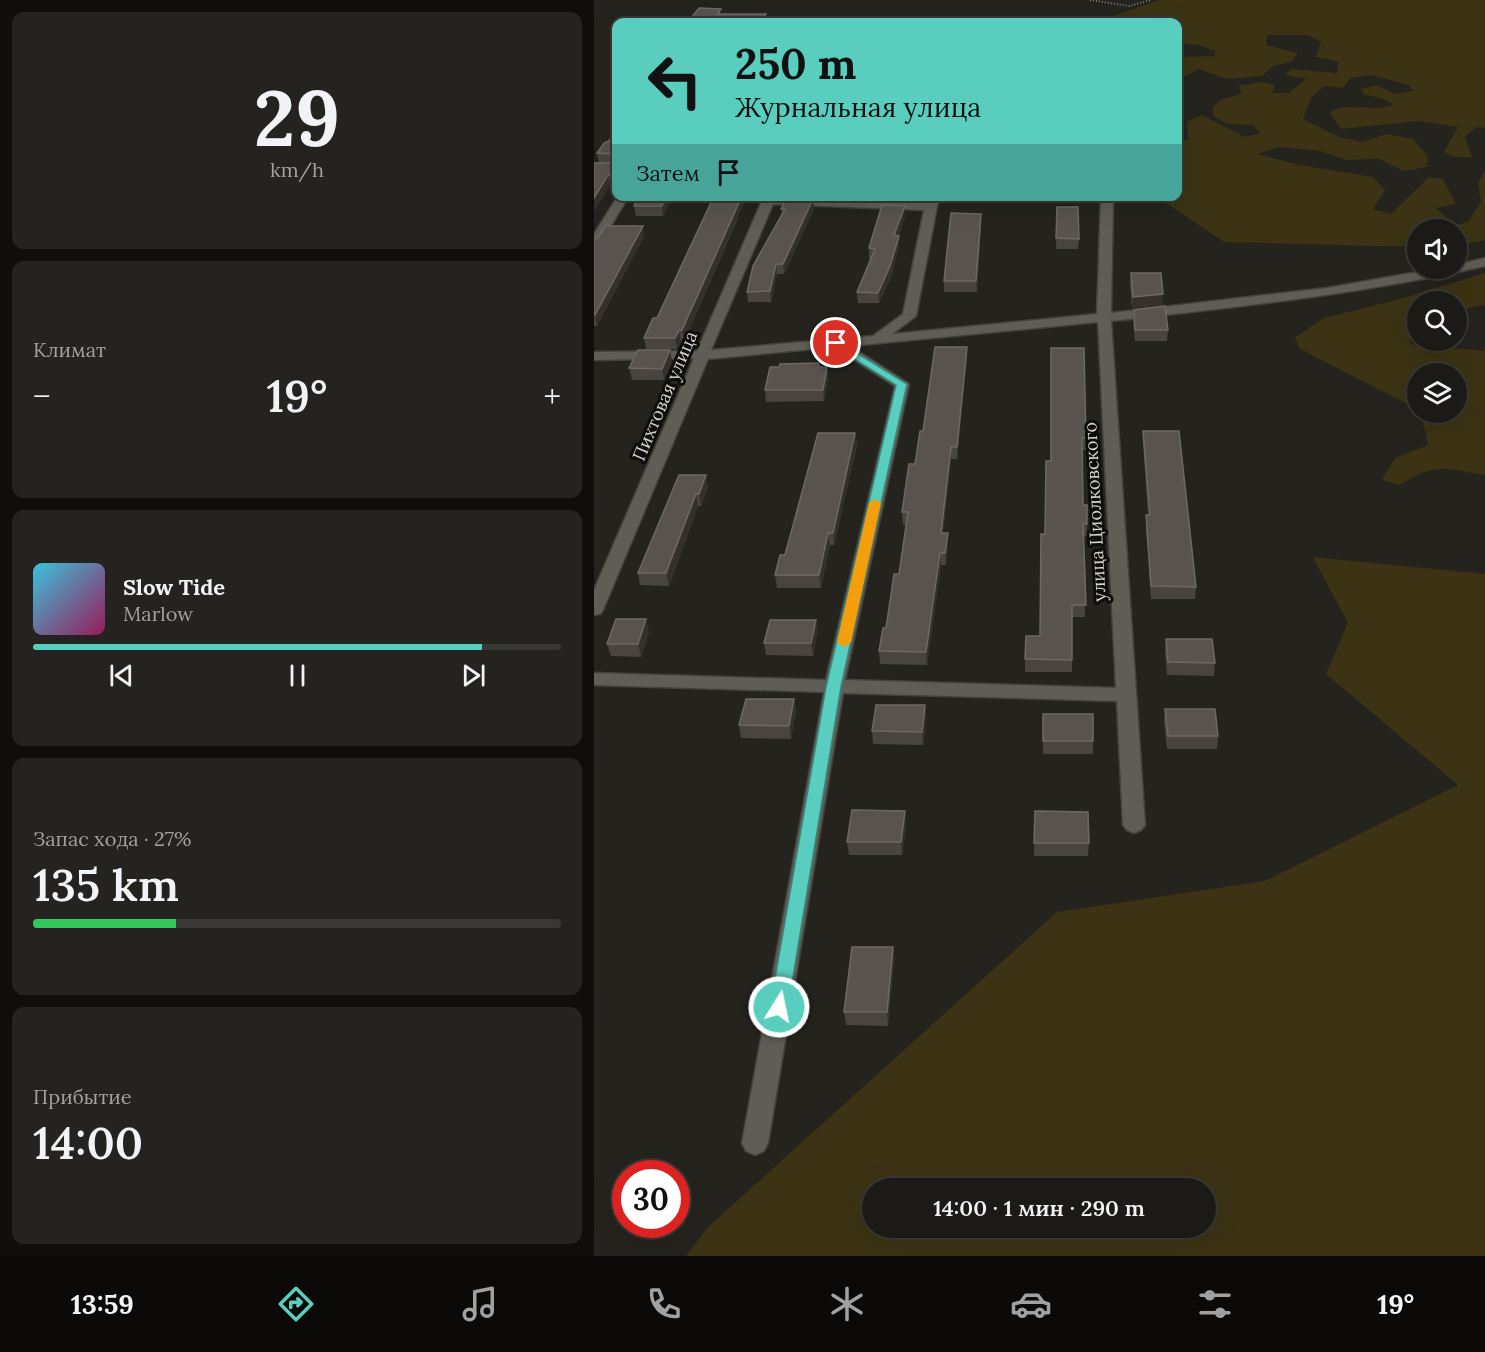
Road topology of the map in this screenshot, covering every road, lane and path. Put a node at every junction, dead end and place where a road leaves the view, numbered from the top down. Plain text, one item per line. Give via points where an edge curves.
1 (1090, 0) edge
2 (1151, 0) edge
3 (621, 201) edge
4 (769, 201) edge
5 (892, 201) edge
6 (1107, 201) edge
7 (932, 202) edge
8 (594, 244) edge
9 (1485, 262) edge
10 (1104, 318) junction
11 (876, 339) junction
12 (836, 343) junction
13 (703, 355) junction
14 (594, 356) edge
15 (594, 610) edge
16 (594, 679) edge
17 (834, 687) junction
18 (1125, 695) junction
19 (1134, 825) dead end
20 (755, 1143) dead end

1 - 2 path via 1129,6
3 - 8 street
4 - 13 street, Пихтовая улица
5 - 7 street
6 - 10 street, улица Циолковского
7 - 11 street via 909,316
9 - 10 street via 1327,293
10 - 11 street
10 - 18 street, улица Циолковского
11 - 12 street
12 - 13 street
12 - 17 street via 902,384
13 - 14 street
13 - 15 street, Пихтовая улица
16 - 17 street
17 - 18 street
17 - 20 street
18 - 19 street, улица Циолковского

